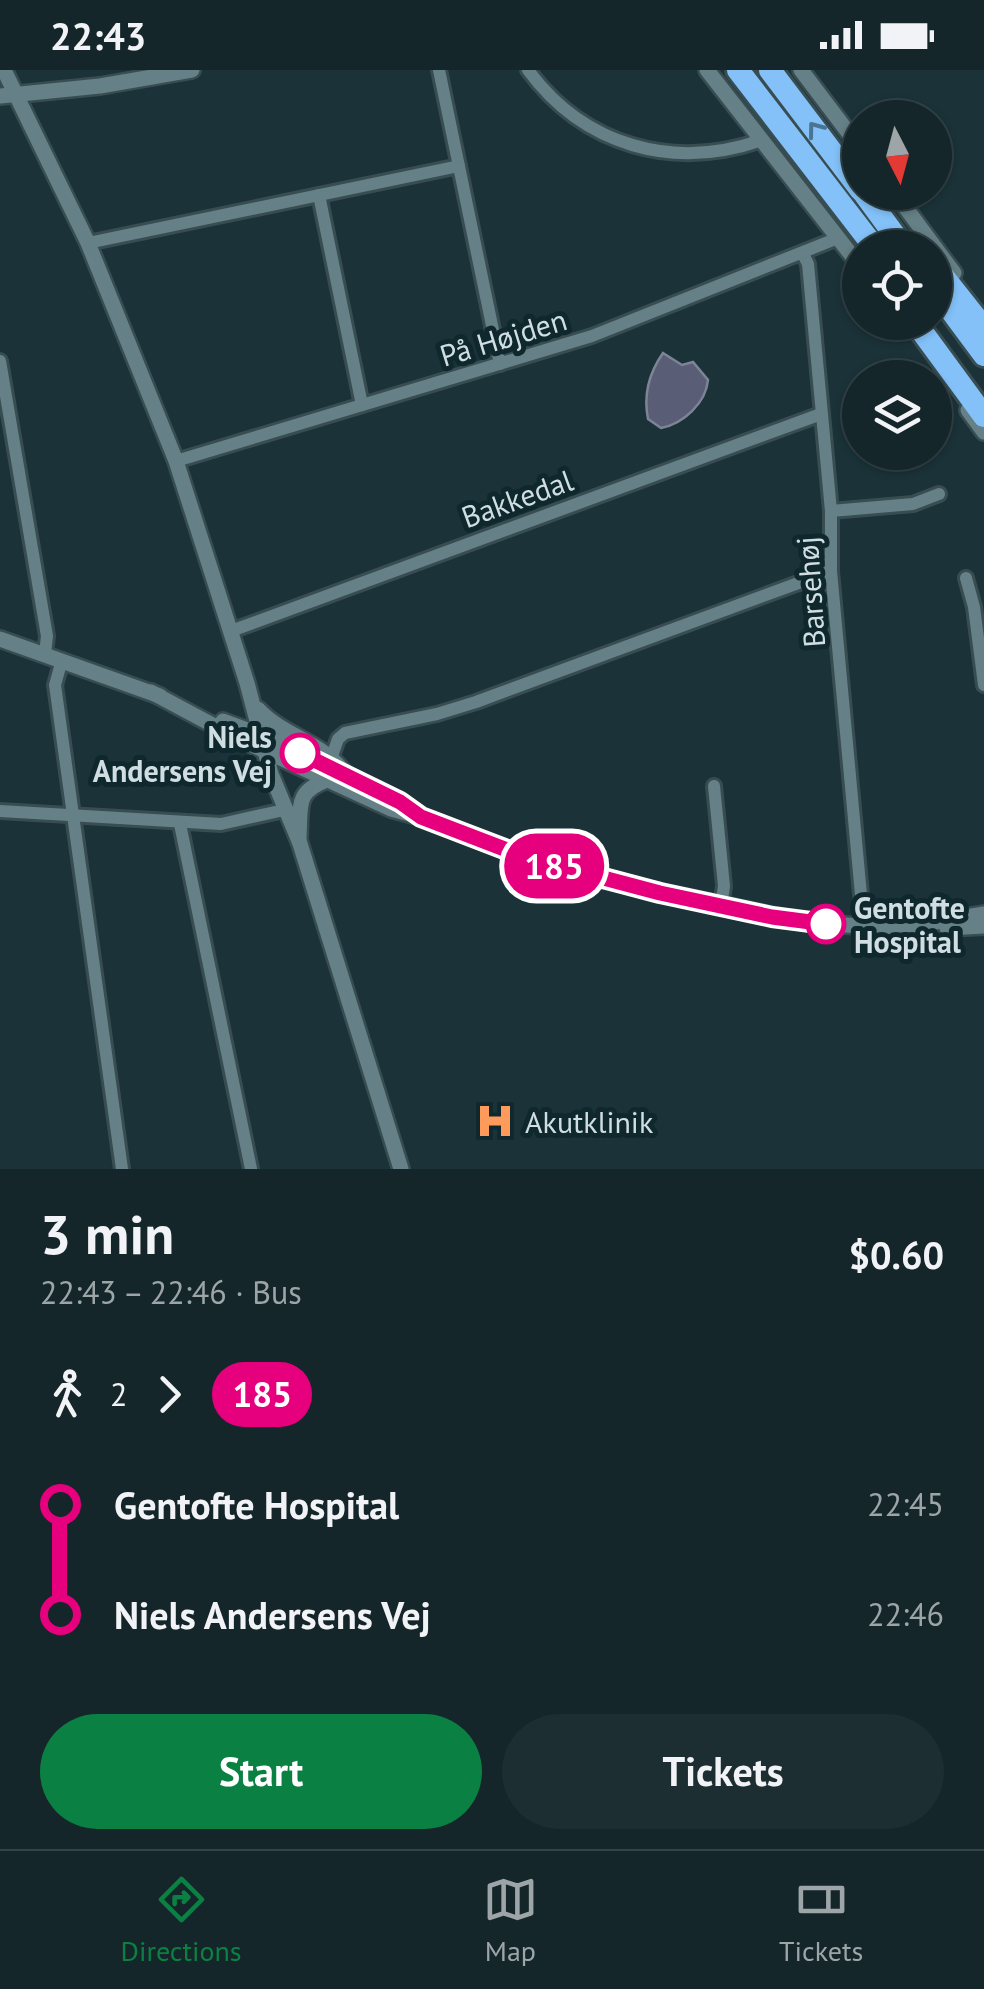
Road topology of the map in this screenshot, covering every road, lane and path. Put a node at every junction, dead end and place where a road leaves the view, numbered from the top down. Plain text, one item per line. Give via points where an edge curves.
1 (4, 70) edge
2 (192, 70) edge
3 (438, 70) edge
4 (528, 70) edge
5 (707, 70) edge
6 (738, 70) edge
7 (770, 70) edge
8 (800, 70) edge
9 (18, 95) junction
10 (0, 96) edge
11 (762, 100) junction
12 (842, 125) edge
13 (762, 140) junction
14 (459, 166) junction
15 (842, 166) edge
16 (319, 195) junction
17 (876, 210) edge
18 (908, 210) edge
19 (847, 230) edge
20 (861, 230) edge
21 (891, 230) edge
22 (838, 238) junction
23 (88, 243) junction
24 (842, 243) edge
25 (804, 254) junction
26 (952, 288) edge
27 (984, 312) edge
28 (952, 313) edge
29 (984, 328) edge
30 (917, 340) edge
31 (929, 340) edge
32 (946, 340) edge
33 (984, 355) edge
34 (0, 362) edge
35 (500, 364) junction
36 (984, 390) edge
37 (362, 405) junction
38 (821, 414) junction
39 (984, 416) edge
40 (984, 432) edge
41 (176, 461) junction
42 (940, 494) dead end
43 (831, 510) junction
44 (830, 572) junction
45 (966, 578) dead end
46 (980, 625) edge
47 (232, 631) junction
48 (0, 639) edge
49 (45, 654) junction
50 (62, 660) junction
51 (248, 684) junction
52 (984, 686) edge
53 (258, 709) junction
54 (268, 746) junction
55 (332, 756) junction
56 (345, 774) junction
57 (327, 780) junction
58 (714, 786) dead end
59 (292, 807) junction
60 (0, 811) edge
61 (73, 816) junction
62 (421, 817) junction
63 (180, 824) junction
64 (721, 906) junction
65 (984, 914) edge
66 (918, 926) junction
67 (984, 926) edge
68 (864, 927) junction
69 (122, 1169) edge
70 (251, 1169) edge
71 (401, 1169) edge

1 - 9 street
2 - 9 street
3 - 14 street
4 - 13 street via 564,111 620,143 689,155
5 - 13 street
6 - 11 highway
15 -> 7 highway
8 - 12 street
9 - 10 street
9 - 23 street
11 - 19 highway via 759,111
11 - 20 highway
13 - 22 street
14 - 16 street
14 - 35 street
16 - 23 street
16 - 37 street
17 - 21 highway
18 - 27 street
22 - 24 street
22 - 25 street, På Højden
23 - 41 street
25 - 35 street, På Højden via 643,318
25 - 38 street, Barsehøj
26 - 29 highway
28 - 33 highway
30 - 40 street
31 - 39 highway
32 - 36 highway
34 - 49 street via 48,636
35 - 37 street, På Højden
37 - 41 street, På Højden
38 - 43 street, Barsehøj
38 - 47 street, Bakkedal
41 - 47 street
42 - 43 street via 913,504
43 - 44 street, Barsehøj
44 - 55 street via 476,702 345,733
44 - 68 street, Barsehøj
45 - 46 street
46 - 52 street
47 - 51 street
48 - 49 street
49 - 50 street
50 - 54 street
50 - 61 street via 56,685
51 - 53 street
51 - 54 street
53 - 54 street
53 - 55 street
54 - 56 street
54 - 57 street
54 - 59 street
55 - 56 street
56 - 62 street
57 - 59 street via 307,788
57 - 62 street
58 - 64 street
59 - 63 street via 222,824
59 - 71 street
60 - 61 street
61 - 63 street
61 - 69 street
62 - 64 street via 570,870
63 - 70 street
64 - 68 street
65 - 66 street
66 - 67 street
66 - 68 street

